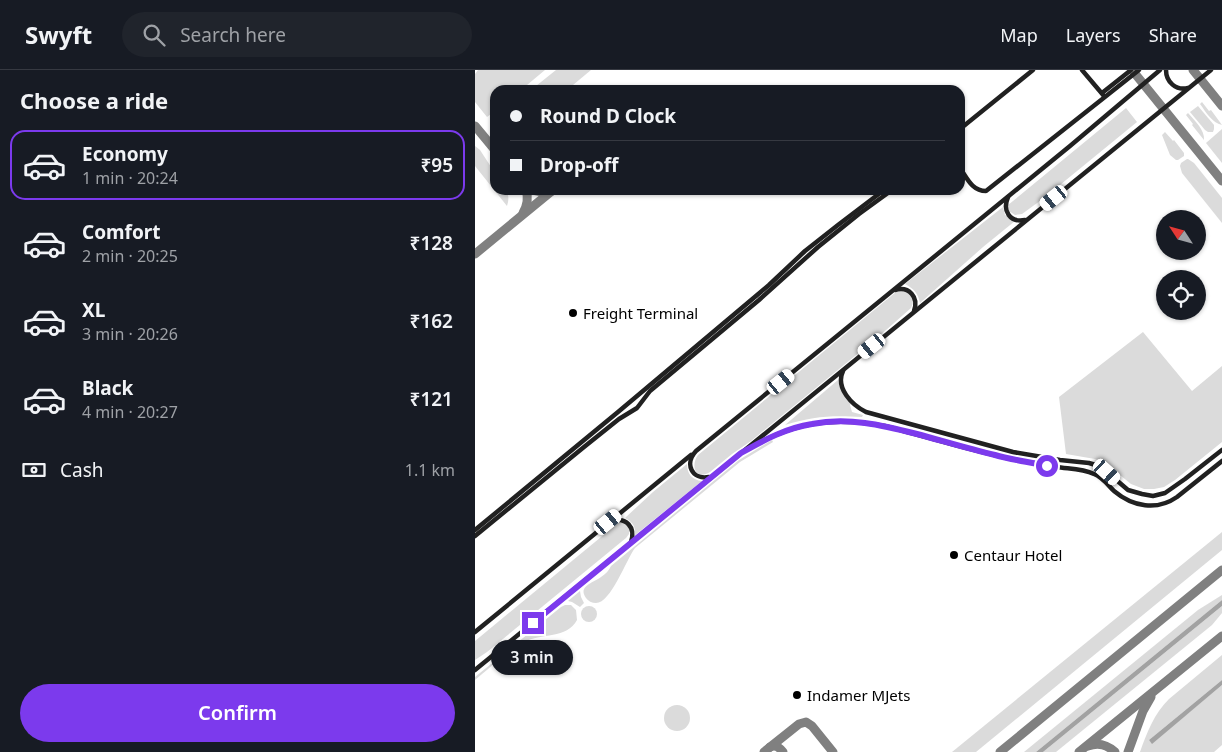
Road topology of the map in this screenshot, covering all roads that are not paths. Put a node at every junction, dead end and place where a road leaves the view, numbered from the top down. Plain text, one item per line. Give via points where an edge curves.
1 (1033, 70) edge
2 (1082, 70) edge
3 (1131, 70) edge
4 (1139, 70) edge
5 (1160, 70) edge
6 (1166, 70) edge
7 (1211, 70) edge
8 (1190, 87) junction
9 (1103, 95) junction
10 (965, 125) edge
11 (965, 175) edge
12 (1011, 194) junction
13 (877, 195) edge
14 (885, 195) edge
15 (1030, 218) junction
16 (892, 291) junction
17 (911, 315) junction
18 (846, 368) junction
19 (645, 397) junction
20 (623, 407) junction
21 (1222, 450) edge
22 (696, 451) junction
23 (741, 453) junction
24 (1222, 461) edge
25 (715, 474) junction
26 (608, 522) junction
27 (475, 530) edge
28 (475, 536) edge
29 (627, 546) junction
30 (475, 632) edge
31 (475, 670) edge

1 - 10 main road
2 - 9 main road
3 - 9 main road
4 - 9 main road
5 - 12 main road
6 - 8 main road via 1174,86 1181,89
7 - 8 main road
8 - 15 main road
9 - 11 main road via 986,191 975,188
12 - 15 main road via 1005,207 1008,215 1017,221
12 - 16 main road
13 - 20 main road via 805,251
14 - 19 main road via 818,248
15 - 17 main road
16 - 17 main road via 907,289 914,296 916,306
16 - 22 main road
17 - 18 main road
18 - 21 main road via 841,379 842,387 866,412 1013,452 1089,463 1099,466 1128,490 1142,494 1165,493
18 - 23 main road
19 - 20 main road
19 - 28 main road via 637,408 619,419
20 - 27 main road
22 - 25 main road via 691,459 693,473 701,478
22 - 26 main road
23 - 24 main road via 767,438 795,428 827,422 855,422 885,426 1012,460 1085,470 1130,501 1156,506 1171,502
23 - 25 main road
25 - 29 main road
26 - 29 main road via 618,519 627,523 632,532
26 - 30 main road
29 - 31 main road

